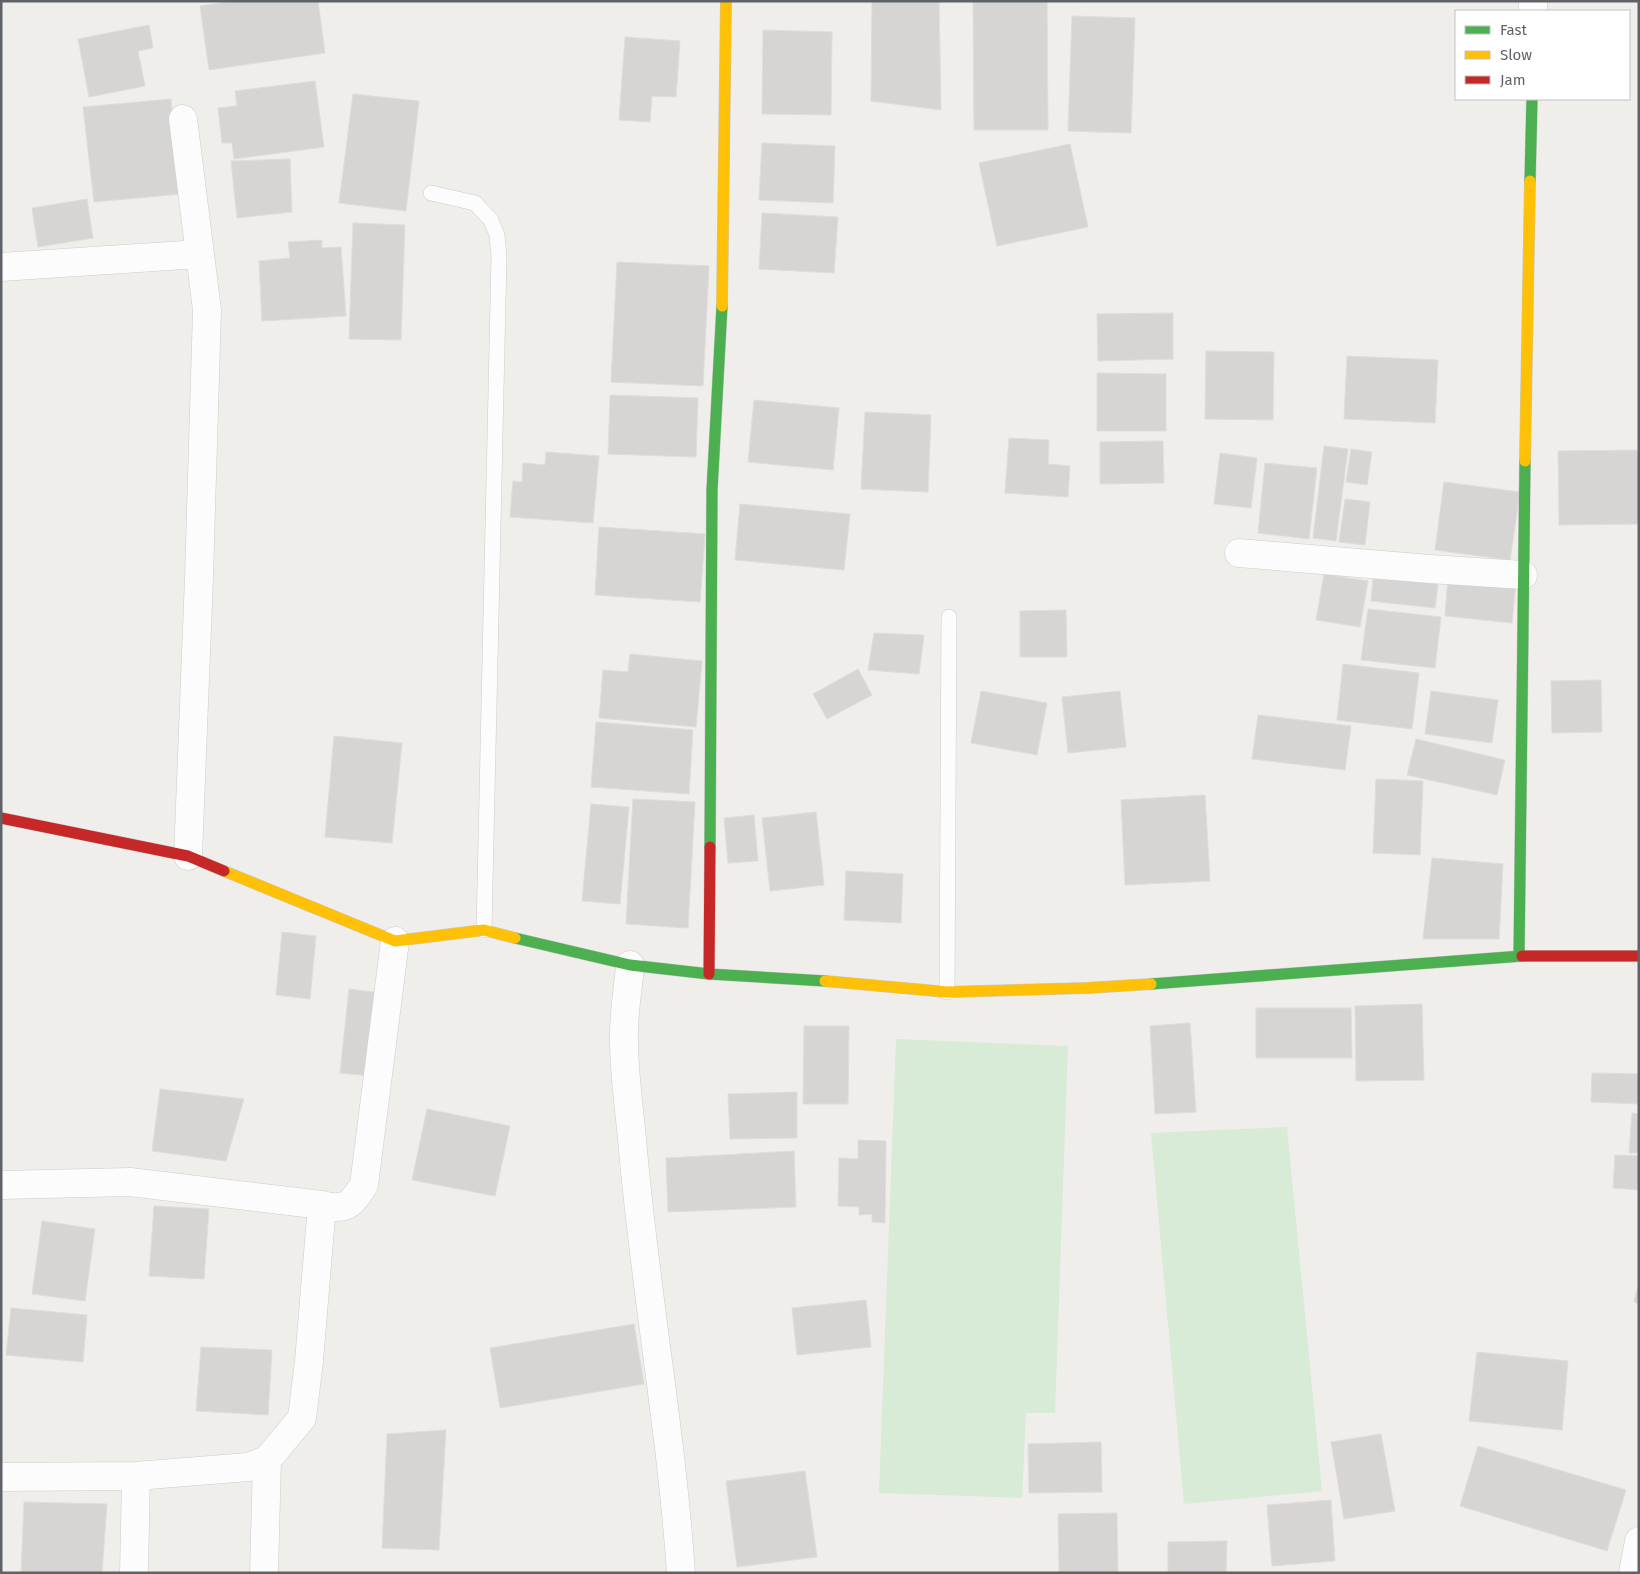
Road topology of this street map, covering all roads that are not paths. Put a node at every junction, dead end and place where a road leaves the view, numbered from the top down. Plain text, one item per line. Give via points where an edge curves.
1 (726, 1) edge
2 (1532, 100) edge
3 (183, 119) dead end
4 (431, 193) dead end
5 (200, 254) junction
6 (1, 267) edge
7 (1239, 553) dead end
8 (1523, 574) junction
9 (949, 616) dead end
10 (1, 818) edge
11 (188, 856) junction
12 (484, 930) junction
13 (395, 941) junction
14 (1519, 956) junction
15 (1639, 956) edge
16 (630, 965) junction
17 (709, 974) junction
18 (947, 992) junction
19 (1, 1185) edge
20 (322, 1205) junction
21 (267, 1460) junction
22 (136, 1476) junction
23 (1, 1477) edge
24 (1639, 1541) edge
25 (134, 1573) edge
26 (264, 1573) edge
27 (681, 1573) edge
28 (1633, 1573) edge

1 - 17 street via 722,331 712,490
2 - 8 street
3 - 5 street
4 - 12 lane via 475,203 490,220 497,235 499,256
5 - 6 street
5 - 11 street via 207,310
7 - 8 street
8 - 14 street
9 - 18 lane
10 - 11 street
11 - 13 street
12 - 13 street
12 - 16 street
13 - 20 street via 364,1185 354,1200 344,1206
14 - 15 street
14 - 18 street via 1087,988
16 - 17 street
16 - 27 street via 624,1040 634,1175 669,1447
17 - 18 street
19 - 20 street via 130,1182
20 - 21 street via 302,1418
21 - 22 street via 248,1467
21 - 26 street
22 - 23 street
22 - 25 street
24 - 28 street

